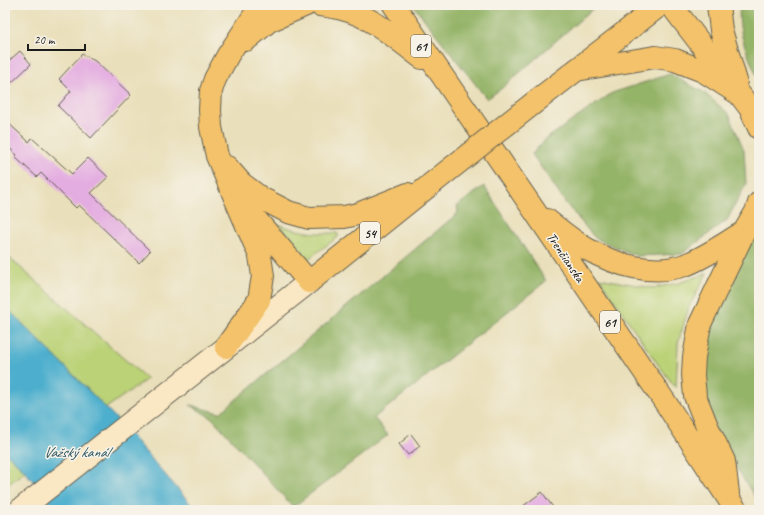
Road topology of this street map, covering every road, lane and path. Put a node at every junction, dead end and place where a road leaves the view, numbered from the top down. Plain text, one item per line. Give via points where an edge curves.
1 (261, 5) edge
2 (306, 5) edge
3 (320, 5) edge
4 (394, 5) edge
5 (660, 5) edge
6 (671, 5) edge
7 (718, 5) edge
8 (228, 55) junction
9 (576, 70) junction
10 (439, 71) junction
11 (740, 94) junction
12 (759, 128) edge
13 (217, 156) junction
14 (430, 185) junction
15 (233, 192) junction
16 (759, 203) edge
17 (535, 212) junction
18 (744, 232) junction
19 (309, 282) junction
20 (226, 347) junction
21 (733, 504) edge
22 (20, 510) edge

1 - 8 main road
2 - 8 main road via 270,21
3 - 10 main road via 362,16
4 - 10 main road, Trenčianska / 61
5 - 9 main road, 54
6 - 11 main road
7 - 11 main road via 721,30
8 - 13 main road via 211,91 211,127
9 - 11 main road via 656,57 675,60 703,71
9 - 14 main road, 54, bridge
10 - 17 main road, Trenčianska / 61
11 - 12 main road
13 - 14 main road via 241,183 261,198 288,212 308,218 358,214
13 - 15 main road
14 - 19 main road, 54
15 - 19 main road
15 - 20 main road via 260,256 263,276 259,300
16 - 18 main road
17 - 18 main road via 587,249 616,262 640,268 660,269 683,265 702,257
17 - 21 main road, Trenčianska / 61
18 - 21 main road via 700,324 693,375 695,396 724,461
19 - 20 main road
20 - 22 main road

